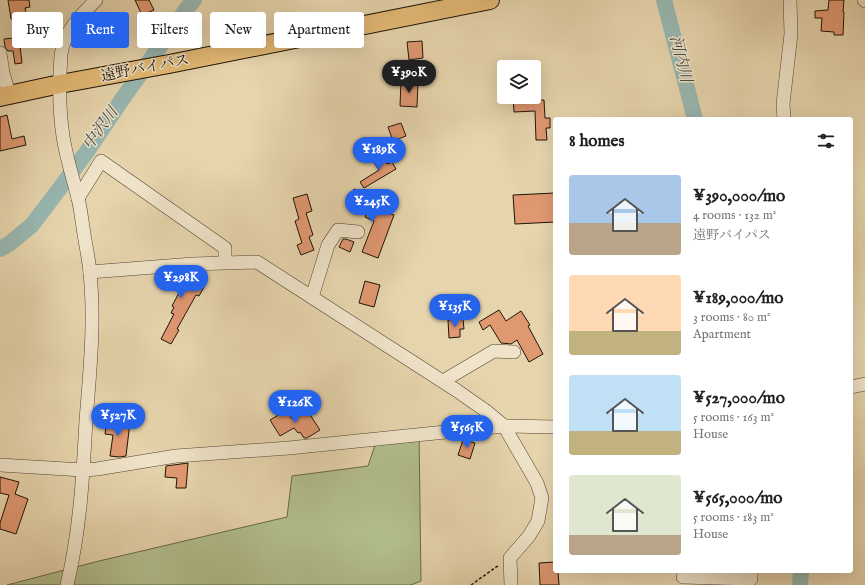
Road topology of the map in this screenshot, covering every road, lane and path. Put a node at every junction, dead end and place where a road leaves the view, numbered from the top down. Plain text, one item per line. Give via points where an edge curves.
1 (96, 0) edge
2 (434, 0) edge
3 (490, 0) edge
4 (790, 0) edge
5 (0, 53) edge
6 (174, 58) junction
7 (60, 80) junction
8 (2, 84) edge
9 (784, 117) edge
10 (78, 198) junction
11 (358, 232) dead end
12 (225, 262) junction
13 (90, 272) junction
14 (312, 297) junction
15 (514, 352) dead end
16 (443, 381) junction
17 (865, 384) edge
18 (853, 387) edge
19 (504, 426) junction
20 (553, 427) edge
21 (0, 465) edge
22 (83, 470) junction
23 (510, 558) junction
24 (751, 573) edge
25 (683, 577) dead end
26 (67, 585) edge
27 (472, 585) edge
28 (511, 585) edge

1 - 7 street via 67,35 61,54
2 - 6 highway, 遠野バイパス
3 - 6 highway, 遠野バイパス
4 - 9 street via 791,34
5 - 8 street
6 - 7 highway, 遠野バイパス
7 - 8 highway, 遠野バイパス
7 - 10 street via 63,138
10 - 12 street via 101,161 224,248
10 - 13 street
11 - 14 street via 338,230 328,245
12 - 13 street
12 - 14 street via 257,262
13 - 22 street via 92,352
14 - 16 street
15 - 16 street via 494,351
16 - 19 street
17 - 18 street
19 - 20 street
19 - 22 street via 289,448 176,456
19 - 23 street via 537,483 542,498 538,521
21 - 22 street
22 - 26 street
23 - 27 path
23 - 28 street
24 - 25 street via 751,579

